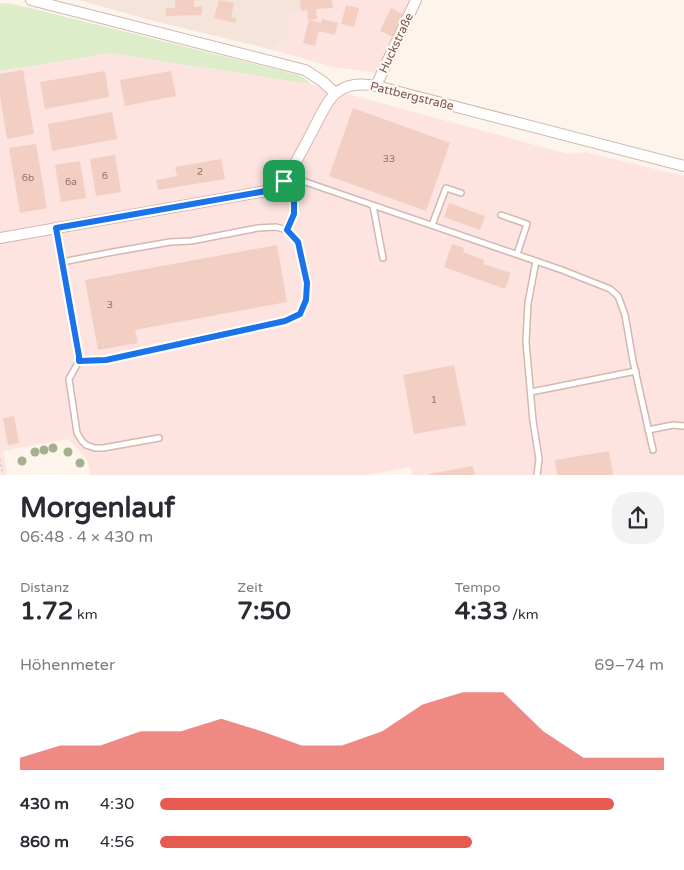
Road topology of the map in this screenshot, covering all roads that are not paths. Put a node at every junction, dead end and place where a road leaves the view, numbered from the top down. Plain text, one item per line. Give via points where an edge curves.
1 (31, 0) edge
2 (416, 0) edge
3 (376, 86) junction
4 (335, 93) junction
5 (684, 166) edge
6 (286, 179) junction
7 (461, 193) dead end
8 (373, 206) junction
9 (500, 215) dead end
10 (432, 225) junction
11 (56, 228) junction
12 (287, 230) junction
13 (0, 238) edge
14 (516, 254) junction
15 (383, 258) dead end
16 (536, 261) junction
17 (62, 262) junction
18 (79, 361) junction
19 (636, 371) junction
20 (531, 392) junction
21 (684, 426) edge
22 (648, 430) junction
23 (159, 438) dead end
24 (653, 450) dead end
25 (537, 475) edge

1 - 4 street via 305,70
2 - 3 street, Huckstraße
3 - 4 street, Pattbergstraße via 350,86
3 - 5 street, Pattbergstraße
4 - 6 street
6 - 8 lane
6 - 11 street via 266,191
6 - 12 lane via 294,199 294,214
7 - 10 lane via 446,188
8 - 10 lane
8 - 15 lane
9 - 14 lane via 527,224
10 - 14 lane
11 - 13 street
11 - 17 lane
12 - 17 lane via 258,228
12 - 18 lane via 298,242 307,283 306,300 300,314 285,321 106,360
14 - 16 lane
16 - 19 lane via 610,289 618,296
16 - 20 lane via 526,332
17 - 18 lane
18 - 23 lane via 69,384 77,433 86,445 103,448
19 - 20 lane
19 - 22 lane
20 - 25 lane via 540,459
21 - 22 lane
22 - 24 lane

